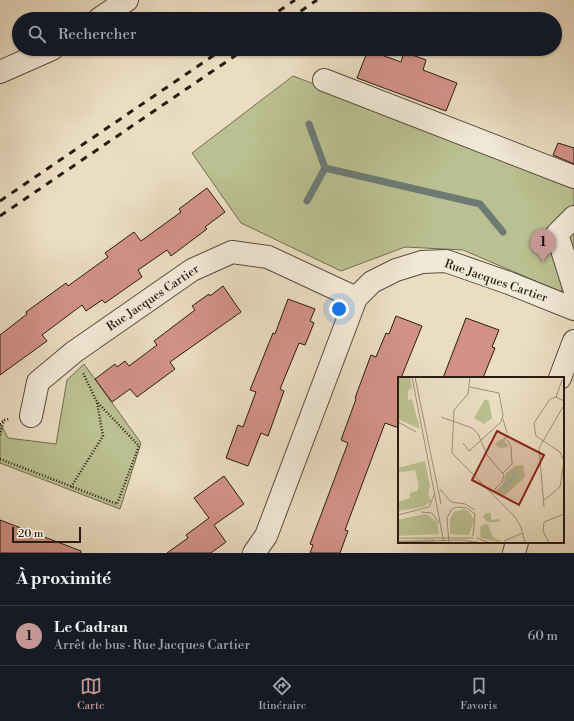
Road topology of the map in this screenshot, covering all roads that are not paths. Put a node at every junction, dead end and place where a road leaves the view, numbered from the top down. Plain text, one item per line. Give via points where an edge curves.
1 (127, 0) edge
2 (109, 12) edge
3 (36, 56) edge
4 (0, 72) edge
5 (324, 80) dead end
6 (574, 177) edge
7 (574, 217) edge
8 (574, 288) edge
9 (356, 298) junction
10 (574, 309) edge
11 (574, 341) edge
12 (560, 377) edge
13 (31, 416) dead end
14 (517, 543) edge
15 (254, 553) edge
16 (514, 553) edge

1 - 2 street
3 - 4 street
5 - 6 street
7 - 8 street via 557,234
9 - 10 street, Rue Jacques Cartier via 372,282 396,270 422,262 446,261
9 - 13 street, Rue Jacques Cartier via 268,257 232,252 192,270 74,352 38,382
9 - 15 street, Rue Jacques Cartier via 266,536
11 - 12 street
14 - 16 street

